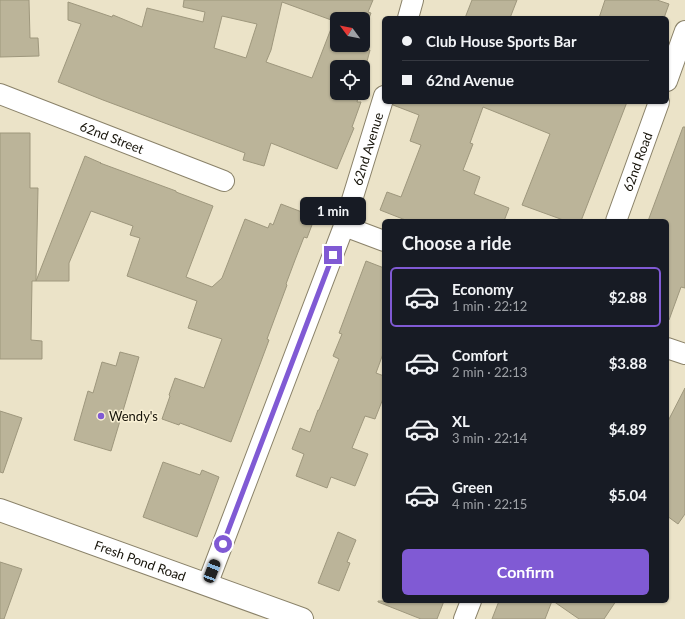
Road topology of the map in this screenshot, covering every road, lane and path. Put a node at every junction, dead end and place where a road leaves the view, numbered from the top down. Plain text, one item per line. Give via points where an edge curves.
1 (413, 0) edge
2 (409, 16) edge
3 (685, 31) edge
4 (669, 75) edge
5 (0, 94) edge
6 (382, 102) edge
7 (658, 104) edge
8 (224, 181) dead end
9 (617, 219) edge
10 (344, 226) junction
11 (382, 240) edge
12 (669, 349) edge
13 (685, 354) edge
14 (0, 510) edge
15 (207, 585) junction
16 (470, 603) edge
17 (302, 619) edge
18 (464, 619) edge

1 - 2 street
3 - 4 street
5 - 8 street, 62nd Street
6 - 10 street, 62nd Avenue
7 - 9 street, 62nd Road
10 - 11 street
10 - 15 street, 62nd Avenue
12 - 13 street
14 - 15 main road, Fresh Pond Road
15 - 17 main road, Fresh Pond Road
16 - 18 street

